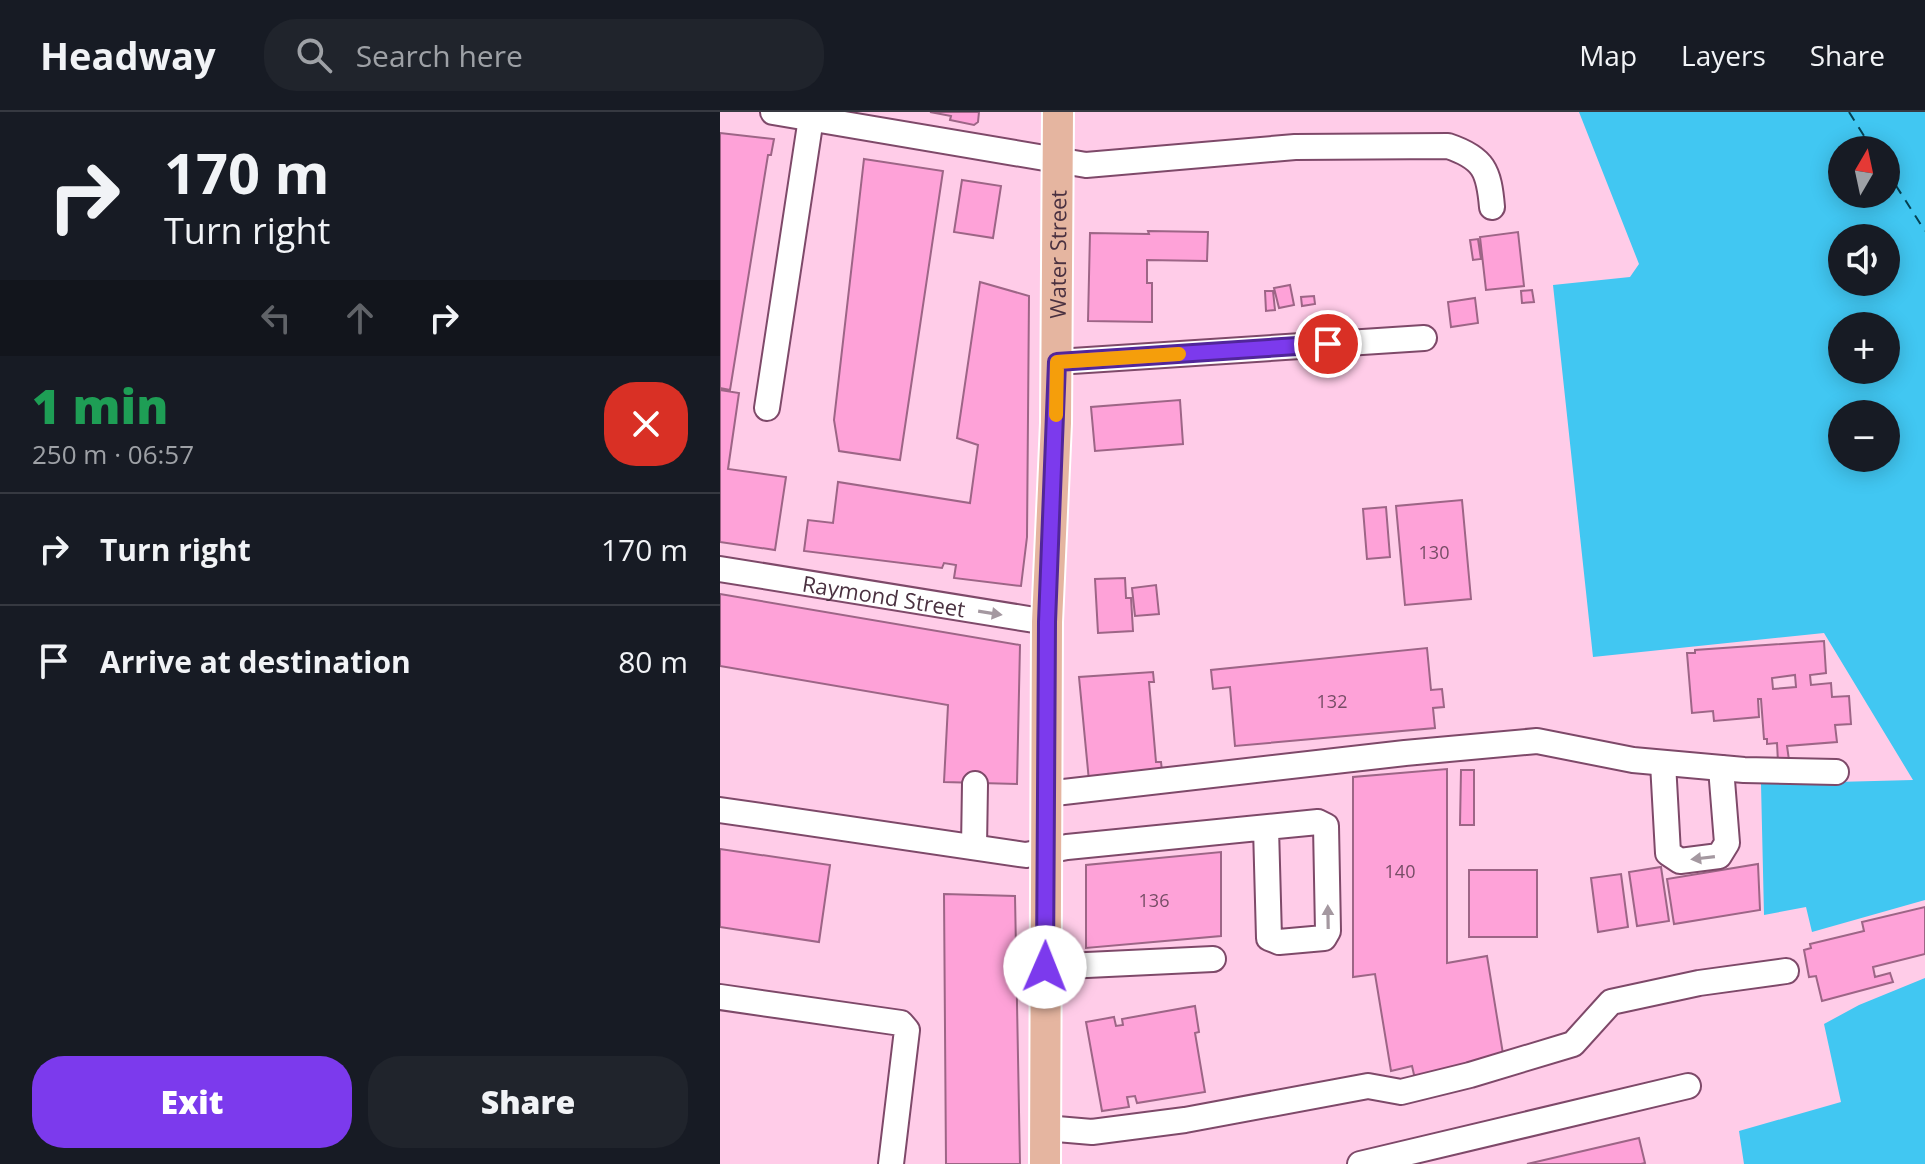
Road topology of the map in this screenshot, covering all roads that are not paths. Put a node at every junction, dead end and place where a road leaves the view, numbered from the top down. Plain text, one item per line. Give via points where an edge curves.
1 (773, 112) edge
2 (1058, 112) edge
3 (811, 118) junction
4 (1059, 160) junction
5 (1492, 207) dead end
6 (1424, 338) dead end
7 (1057, 362) junction
8 (767, 408) dead end
9 (720, 569) edge
10 (1047, 622) junction
11 (1663, 763) junction
12 (1721, 768) junction
13 (1836, 772) dead end
14 (975, 784) dead end
15 (1046, 794) junction
16 (720, 810) edge
17 (1266, 828) junction
18 (974, 847) junction
19 (1046, 851) junction
20 (1213, 959) dead end
21 (1045, 967) junction
22 (1786, 971) dead end
23 (720, 997) edge
24 (1688, 1086) dead end
25 (1045, 1128) junction
26 (891, 1164) edge
27 (1045, 1164) edge
28 (1360, 1164) edge

1 - 3 street
2 - 4 main road, Water Street
3 - 4 street
3 - 8 street
4 - 5 street via 1086,165 1295,147 1448,146 1482,166 1490,180
4 - 7 main road, Water Street
6 - 7 street
7 - 10 main road, Water Street
9 -> 10 street, Raymond Street
10 - 15 main road, Water Street
11 - 12 street
12 -> 11 street via 1727,843 1719,856 1680,861 1668,853
11 - 15 street via 1537,741
12 - 13 street
14 - 18 street
15 - 19 main road, Water Street
16 - 18 street
17 -> 17 street via 1269,938 1324,938 1326,826 1318,822
17 - 19 street
18 - 19 street via 1026,855
19 - 21 main road, Water Street
20 - 21 street
21 - 25 main road, Water Street
22 - 25 street via 1611,1002 1573,1044 1401,1092 1368,1086 1185,1120 1085,1132
23 - 26 street via 901,1023 907,1030
24 - 28 street
25 - 27 main road, Water Street

